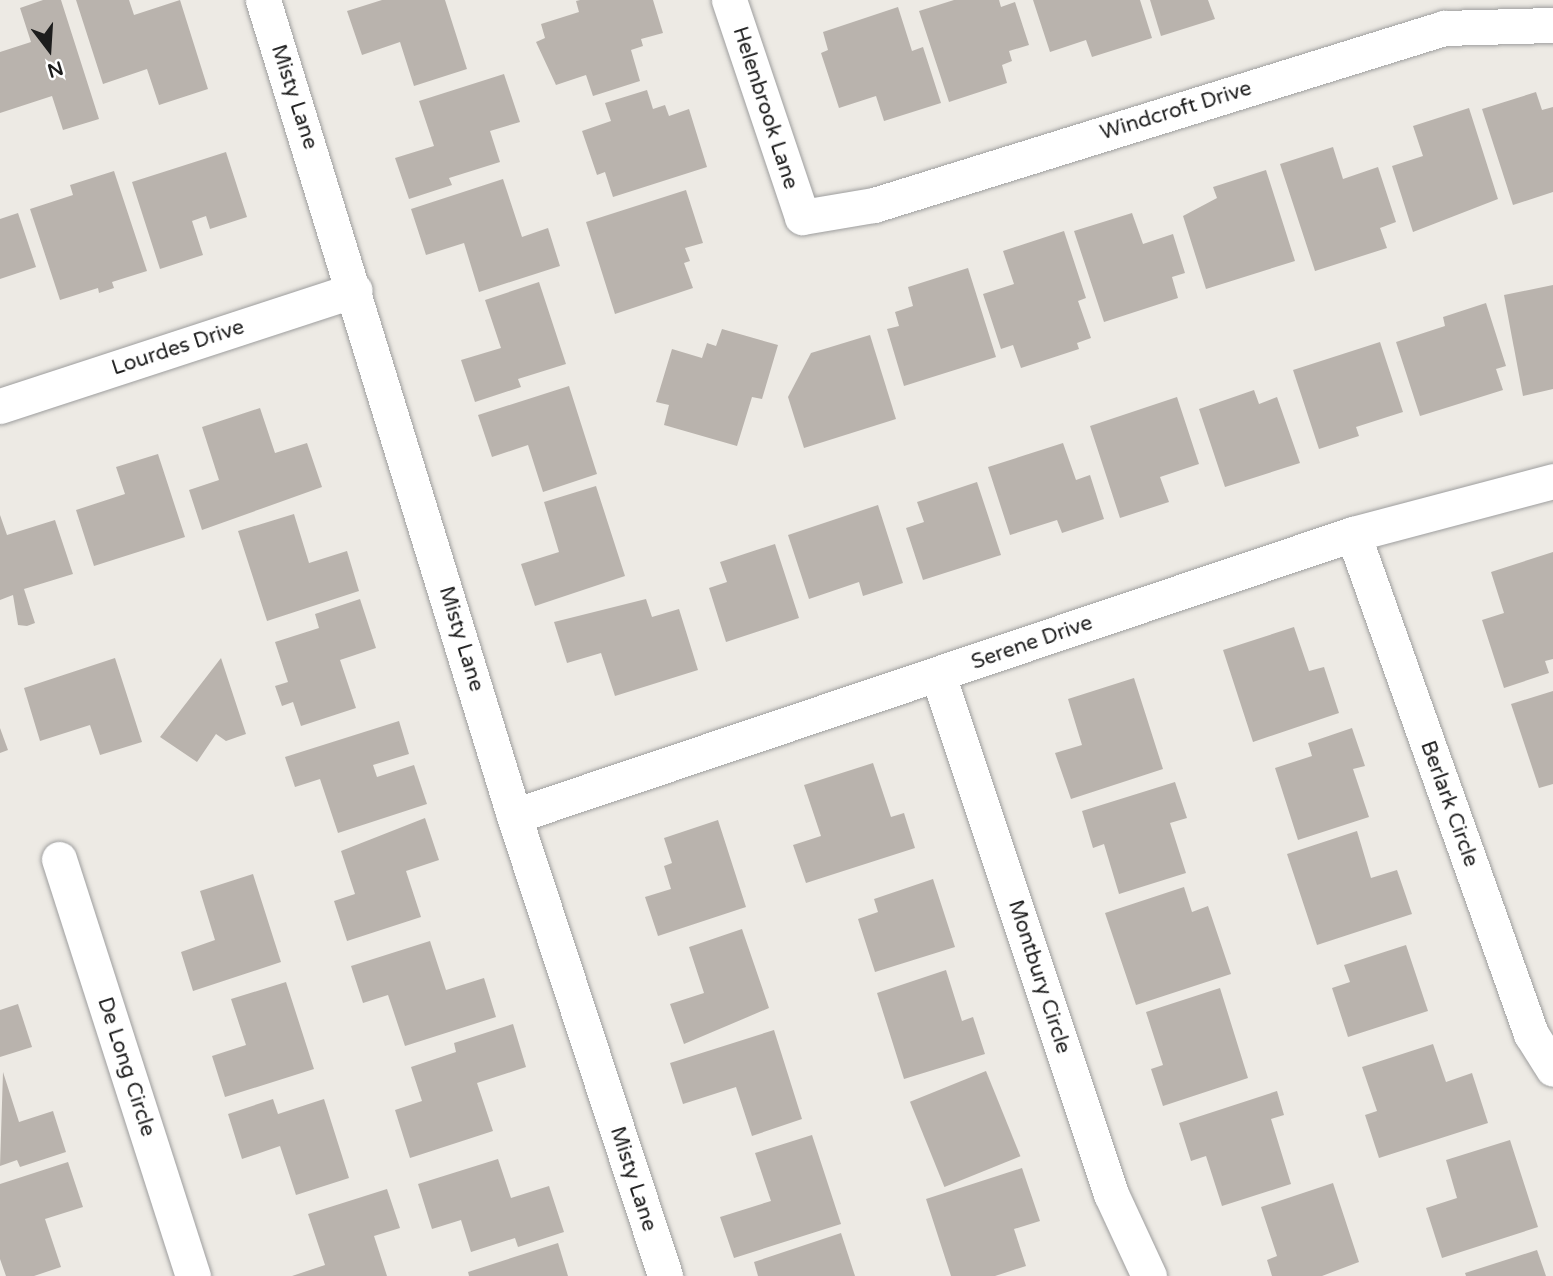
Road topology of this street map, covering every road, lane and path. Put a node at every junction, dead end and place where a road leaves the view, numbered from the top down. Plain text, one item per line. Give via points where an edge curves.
1 (263, 0) edge
2 (729, 0) edge
3 (1553, 26) edge
4 (802, 216) joint
5 (355, 290) junction
6 (0, 406) edge
7 (1553, 481) edge
8 (1353, 534) junction
9 (938, 675) junction
10 (514, 816) junction
11 (59, 859) dead end
12 (1553, 1069) edge
13 (193, 1276) edge
14 (665, 1276) edge
15 (1149, 1276) edge

1 - 5 street, Misty Lane
2 - 4 street, Helenbrook Lane
3 - 4 street, Windcroft Drive via 1444,28 874,205
5 - 6 street, Lourdes Drive
5 - 10 street, Misty Lane
7 - 8 street, Serene Drive
8 - 9 street, Serene Drive
8 - 12 street, Berlark Circle via 1531,1034
9 - 10 street, Serene Drive
9 - 15 street, Montbury Circle via 1111,1194
10 - 14 street, Misty Lane
11 - 13 street, De Long Circle

